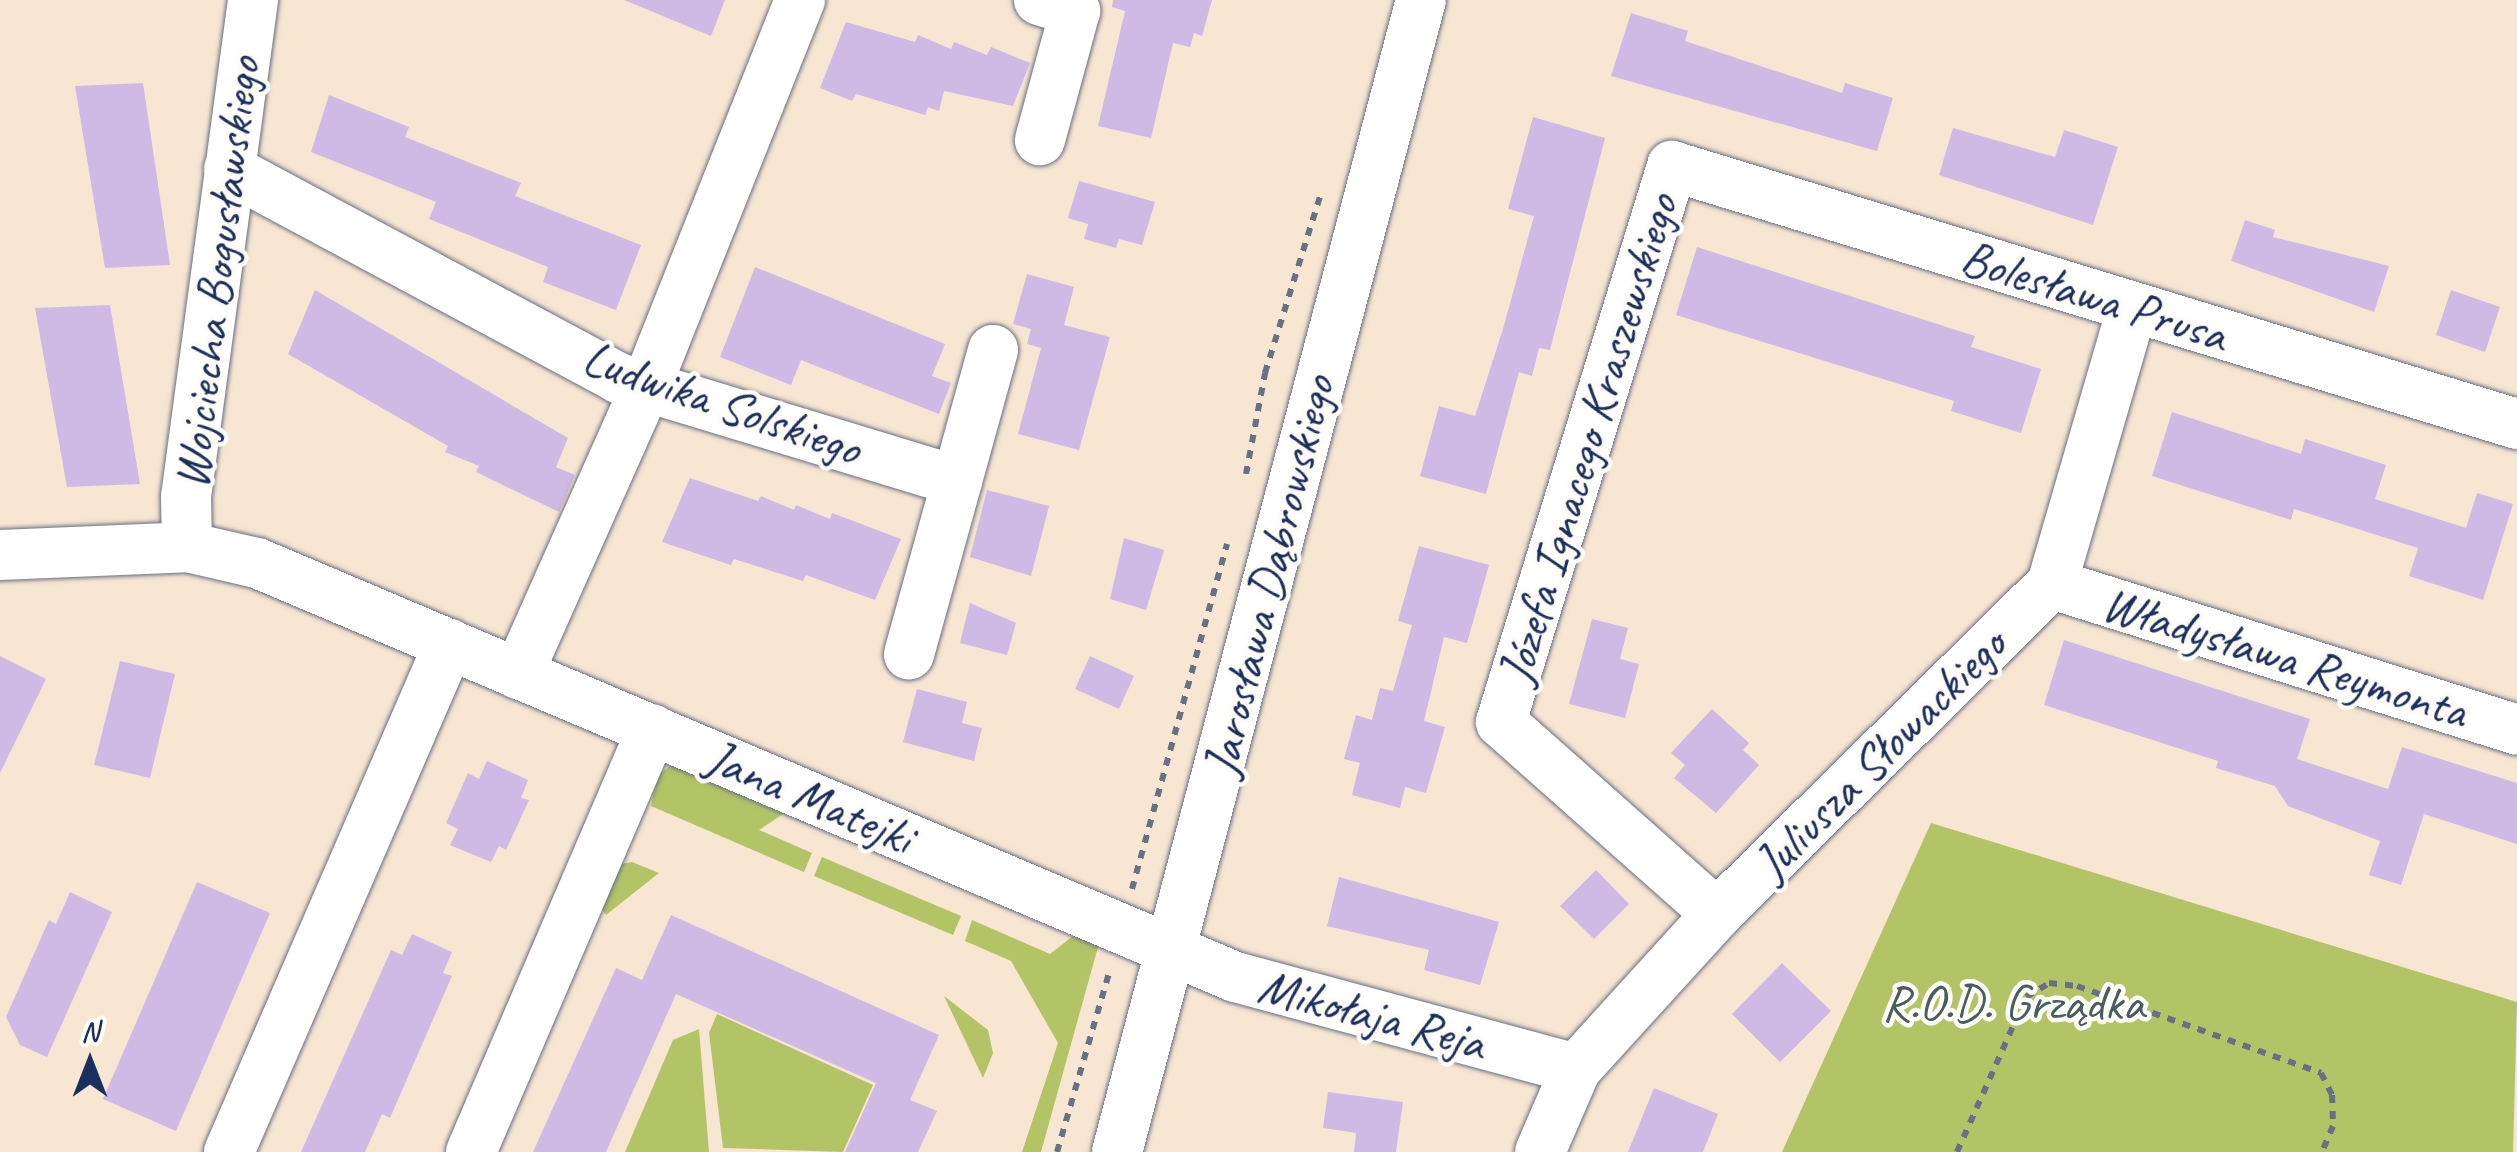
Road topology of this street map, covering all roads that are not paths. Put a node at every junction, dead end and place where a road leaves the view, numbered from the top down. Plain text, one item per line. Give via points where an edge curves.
1 (253, 0) edge
2 (800, 0) edge
3 (1421, 0) edge
4 (1064, 4) edge
5 (1040, 140) dead end
6 (1672, 166) joint
7 (229, 169) junction
8 (2132, 308) junction
9 (992, 350) dead end
10 (646, 388) junction
11 (2517, 424) edge
12 (957, 481) junction
13 (187, 547) junction
14 (0, 555) edge
15 (2052, 584) junction
16 (449, 644) junction
17 (909, 654) dead end
18 (518, 674) junction
19 (652, 729) junction
20 (2517, 730) edge
21 (1717, 914) junction
22 (1172, 951) junction
23 (1576, 1069) junction
24 (229, 1152) edge
25 (471, 1152) edge
26 (1117, 1152) edge
27 (1540, 1152) edge

1 - 7 street, Wojciecha Bogusławskiego
2 - 10 street
3 - 22 street, Jarosława Dąbrowskiego
4 - 5 street
6 - 8 street, Bolesława Prusa
6 - 21 street, Józefa Ignacego Kraszewskiego via 1501,722
7 - 10 street, Ludwika Solskiego
7 - 13 street, Wojciecha Bogusławskiego via 186,497
8 - 11 street, Bolesława Prusa
8 - 15 street, Juliusza Słowackiego
9 - 12 street
10 - 12 street, Ludwika Solskiego
10 - 18 street
12 - 17 street
13 - 14 street, Jana Matejki
13 - 16 street, Jana Matejki via 257,562
15 - 20 street, Władysława Reymonta
15 - 21 street, Juliusza Słowackiego
16 - 18 street, Jana Matejki
16 - 24 street
18 - 19 street, Jana Matejki
19 - 22 street, Jana Matejki
19 - 25 street
21 - 23 street, Juliusza Słowackiego
22 - 23 street, Mikołaja Reja via 1235,977
22 - 26 street, Jarosława Dąbrowskiego
23 - 27 street, Juliusza Słowackiego

